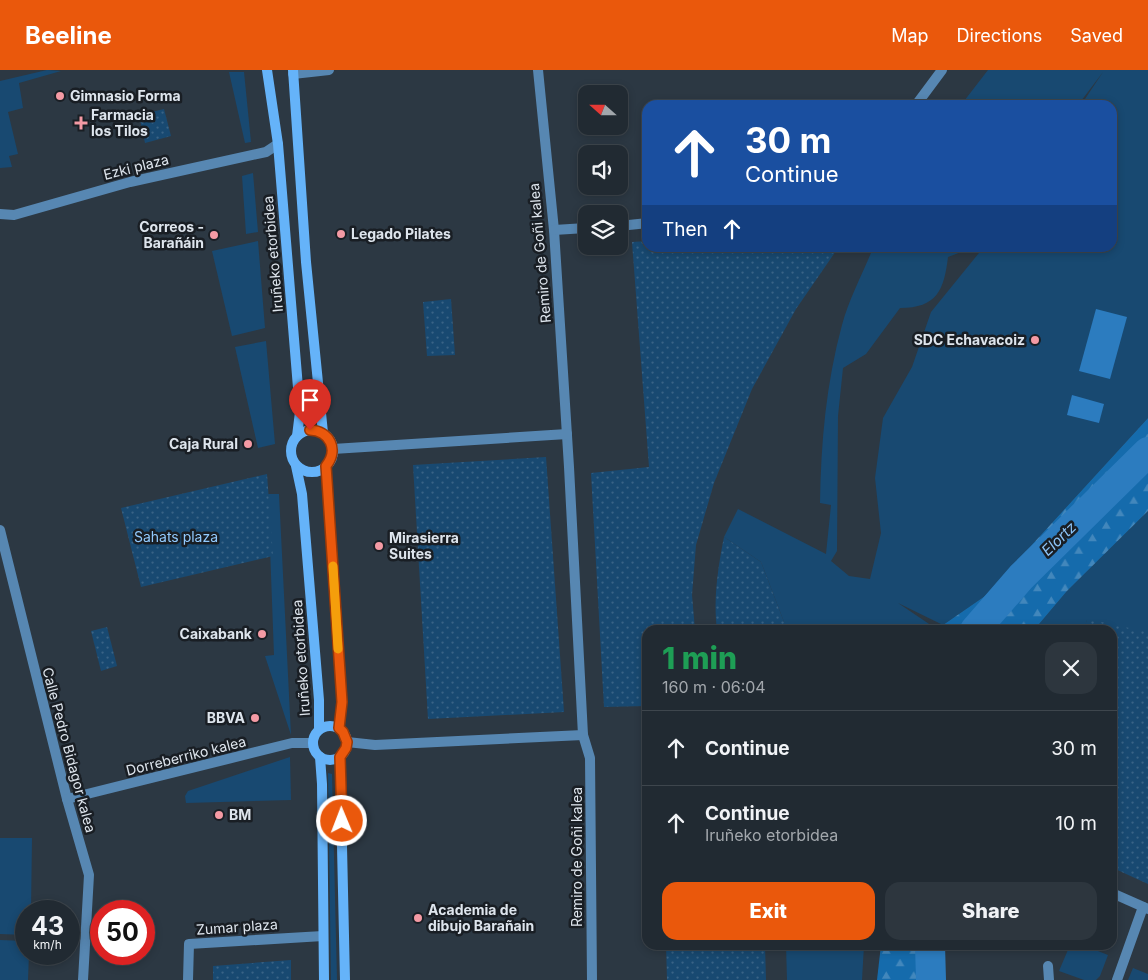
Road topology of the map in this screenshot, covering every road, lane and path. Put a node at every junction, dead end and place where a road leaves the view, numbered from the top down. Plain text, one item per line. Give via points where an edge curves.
1 (267, 70) edge
2 (329, 70) edge
3 (538, 70) edge
4 (942, 70) edge
5 (293, 72) edge
6 (920, 100) edge
7 (278, 144) junction
8 (0, 214) edge
9 (642, 224) edge
10 (628, 225) edge
11 (578, 228) edge
12 (554, 230) junction
13 (323, 433) junction
14 (567, 434) junction
15 (297, 436) junction
16 (333, 449) junction
17 (296, 466) junction
18 (326, 466) junction
19 (0, 530) edge
20 (339, 728) junction
21 (319, 729) junction
22 (582, 735) junction
23 (347, 742) junction
24 (312, 743) junction
25 (320, 757) junction
26 (340, 757) junction
27 (67, 800) junction
28 (1117, 895) edge
29 (1146, 908) edge
30 (323, 936) junction
31 (1048, 966) dead end
32 (83, 980) edge
33 (188, 980) edge
34 (324, 980) edge
35 (345, 980) edge
36 (592, 980) edge
37 (1049, 980) edge
38 (1117, 980) edge

1 - 7 main road, Iruñeko etorbidea
2 - 5 street
3 - 12 street, Remiro de Goñi kalea
4 - 6 street
5 - 13 main road via 306,262
7 - 8 street, Ezki plaza via 266,152 130,182 14,215
7 - 15 main road, Iruñeko etorbidea via 300,412
9 - 10 street
11 - 12 street
12 - 14 street, Remiro de Goñi kalea
13 - 15 main road via 310,430
13 - 16 main road
14 - 16 street
14 - 22 street, Remiro de Goñi kalea
15 - 17 main road via 291,452
16 - 18 main road
17 - 18 main road via 314,472
17 - 21 main road, Iruñeko etorbidea via 303,504
18 - 20 main road via 342,702
19 - 27 street, Calle Pedro Bidagor kalea
20 - 21 main road via 328,725
20 - 23 main road
21 - 24 main road
22 - 23 street via 375,745
22 - 36 street, Remiro de Goñi kalea via 590,758
23 - 26 main road
24 - 25 main road
24 - 27 street, Dorreberriko kalea via 292,743
25 - 26 main road via 330,760
25 - 30 main road
26 - 35 main road
27 - 32 street, Calle Pedro Bidagor kalea via 89,875
28 - 29 street
29 - 38 street
30 - 33 street, Zumar plaza via 189,944
30 - 34 main road
31 - 37 street

